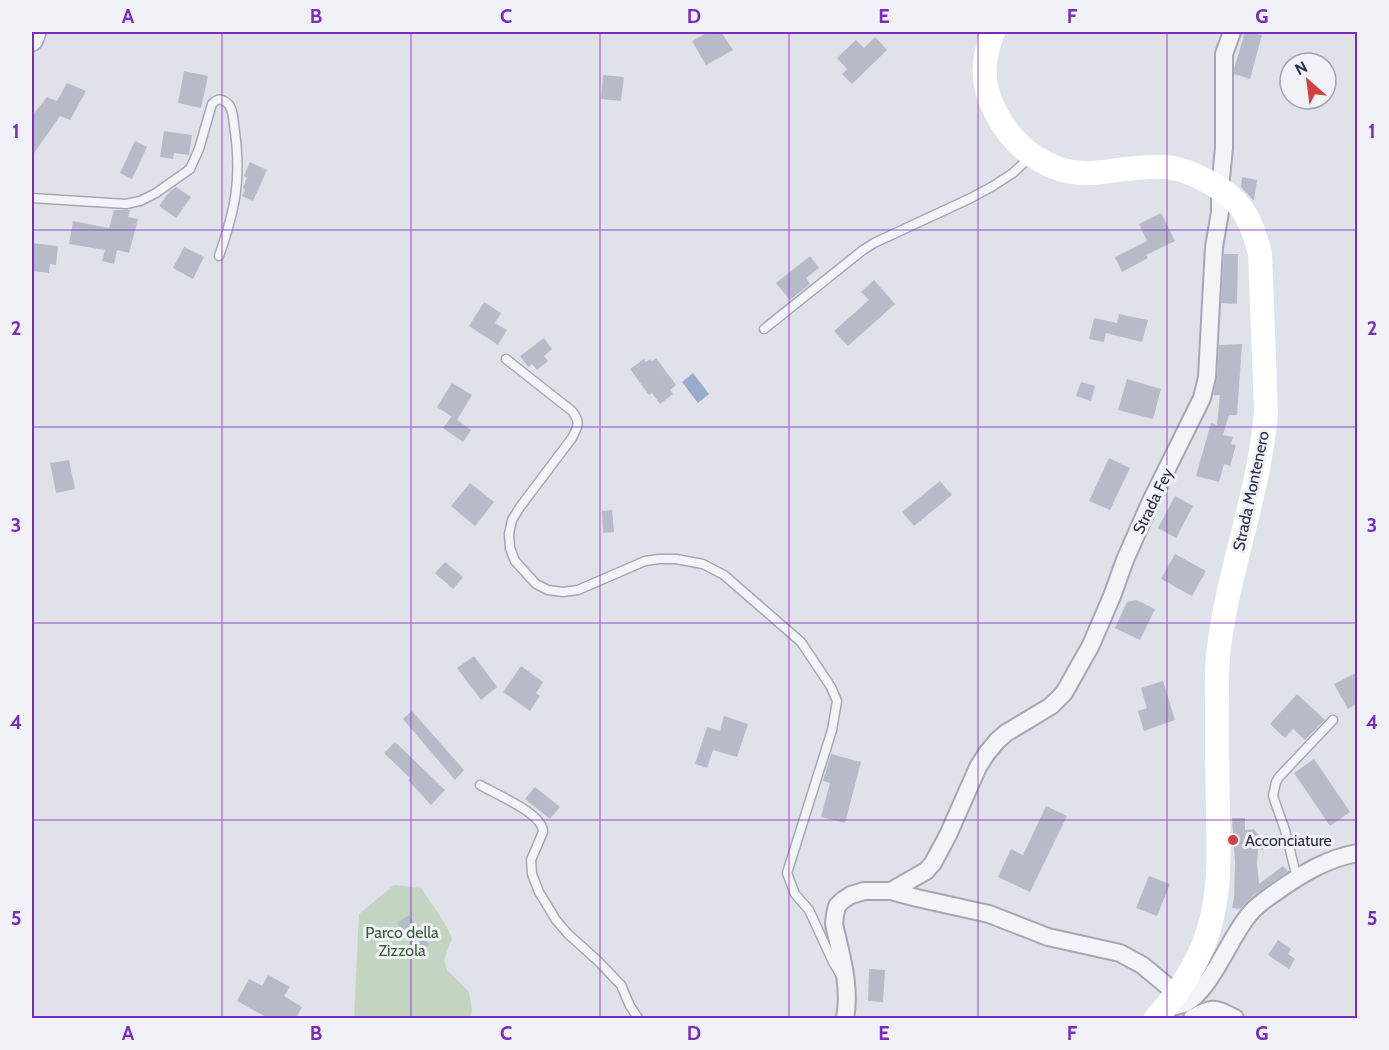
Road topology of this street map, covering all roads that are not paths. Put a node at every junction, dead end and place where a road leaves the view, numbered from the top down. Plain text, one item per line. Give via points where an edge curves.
1 (993, 32) edge
2 (1232, 32) edge
3 (1031, 155) junction
4 (1220, 188) junction
5 (32, 198) edge
6 (219, 256) dead end
7 (764, 329) dead end
8 (506, 359) dead end
9 (1333, 720) dead end
10 (480, 785) dead end
11 (1358, 853) edge
12 (1297, 878) junction
13 (891, 891) junction
14 (847, 985) junction
15 (1166, 1006) edge
16 (638, 1018) edge
17 (845, 1018) edge
18 (1192, 1018) edge
19 (1235, 1018) edge

1 - 3 main road, Strada Montenero via 986,56 986,90 1001,123
2 - 4 street, Strada Fey via 1224,54
3 - 4 main road, Strada Montenero via 1068,171 1090,173 1168,167
3 - 7 lane via 993,186 863,250
4 - 13 street, Strada Fey via 1207,377 1202,398 1138,531 1091,645 1064,693 1051,706 1006,733 987,753 933,863
4 - 15 main road, Strada Montenero via 1245,213 1260,254 1266,411 1258,470 1224,608 1217,659 1218,880 1212,916 1194,964
5 - 6 lane via 126,204 156,193 190,170 212,104 220,99 232,112 238,173 236,197
8 - 14 lane via 578,419 572,438 512,520 510,548 526,575 548,590 563,592 578,590 645,561 676,559 703,564 724,575 801,642 831,687 837,701 832,730 787,873
9 - 12 lane via 1274,787
10 - 16 lane via 524,808 539,821 543,832 531,860 539,892 568,934 621,985
11 - 12 street via 1335,858
12 - 15 street via 1250,913 1196,995 1183,1004
13 - 14 street, Strada Fey via 864,891 837,906 834,924
13 - 15 street, Strada Fey via 989,914 1048,937 1120,953 1142,965
14 - 17 street, Strada Fey
18 - 19 street via 1212,1009

